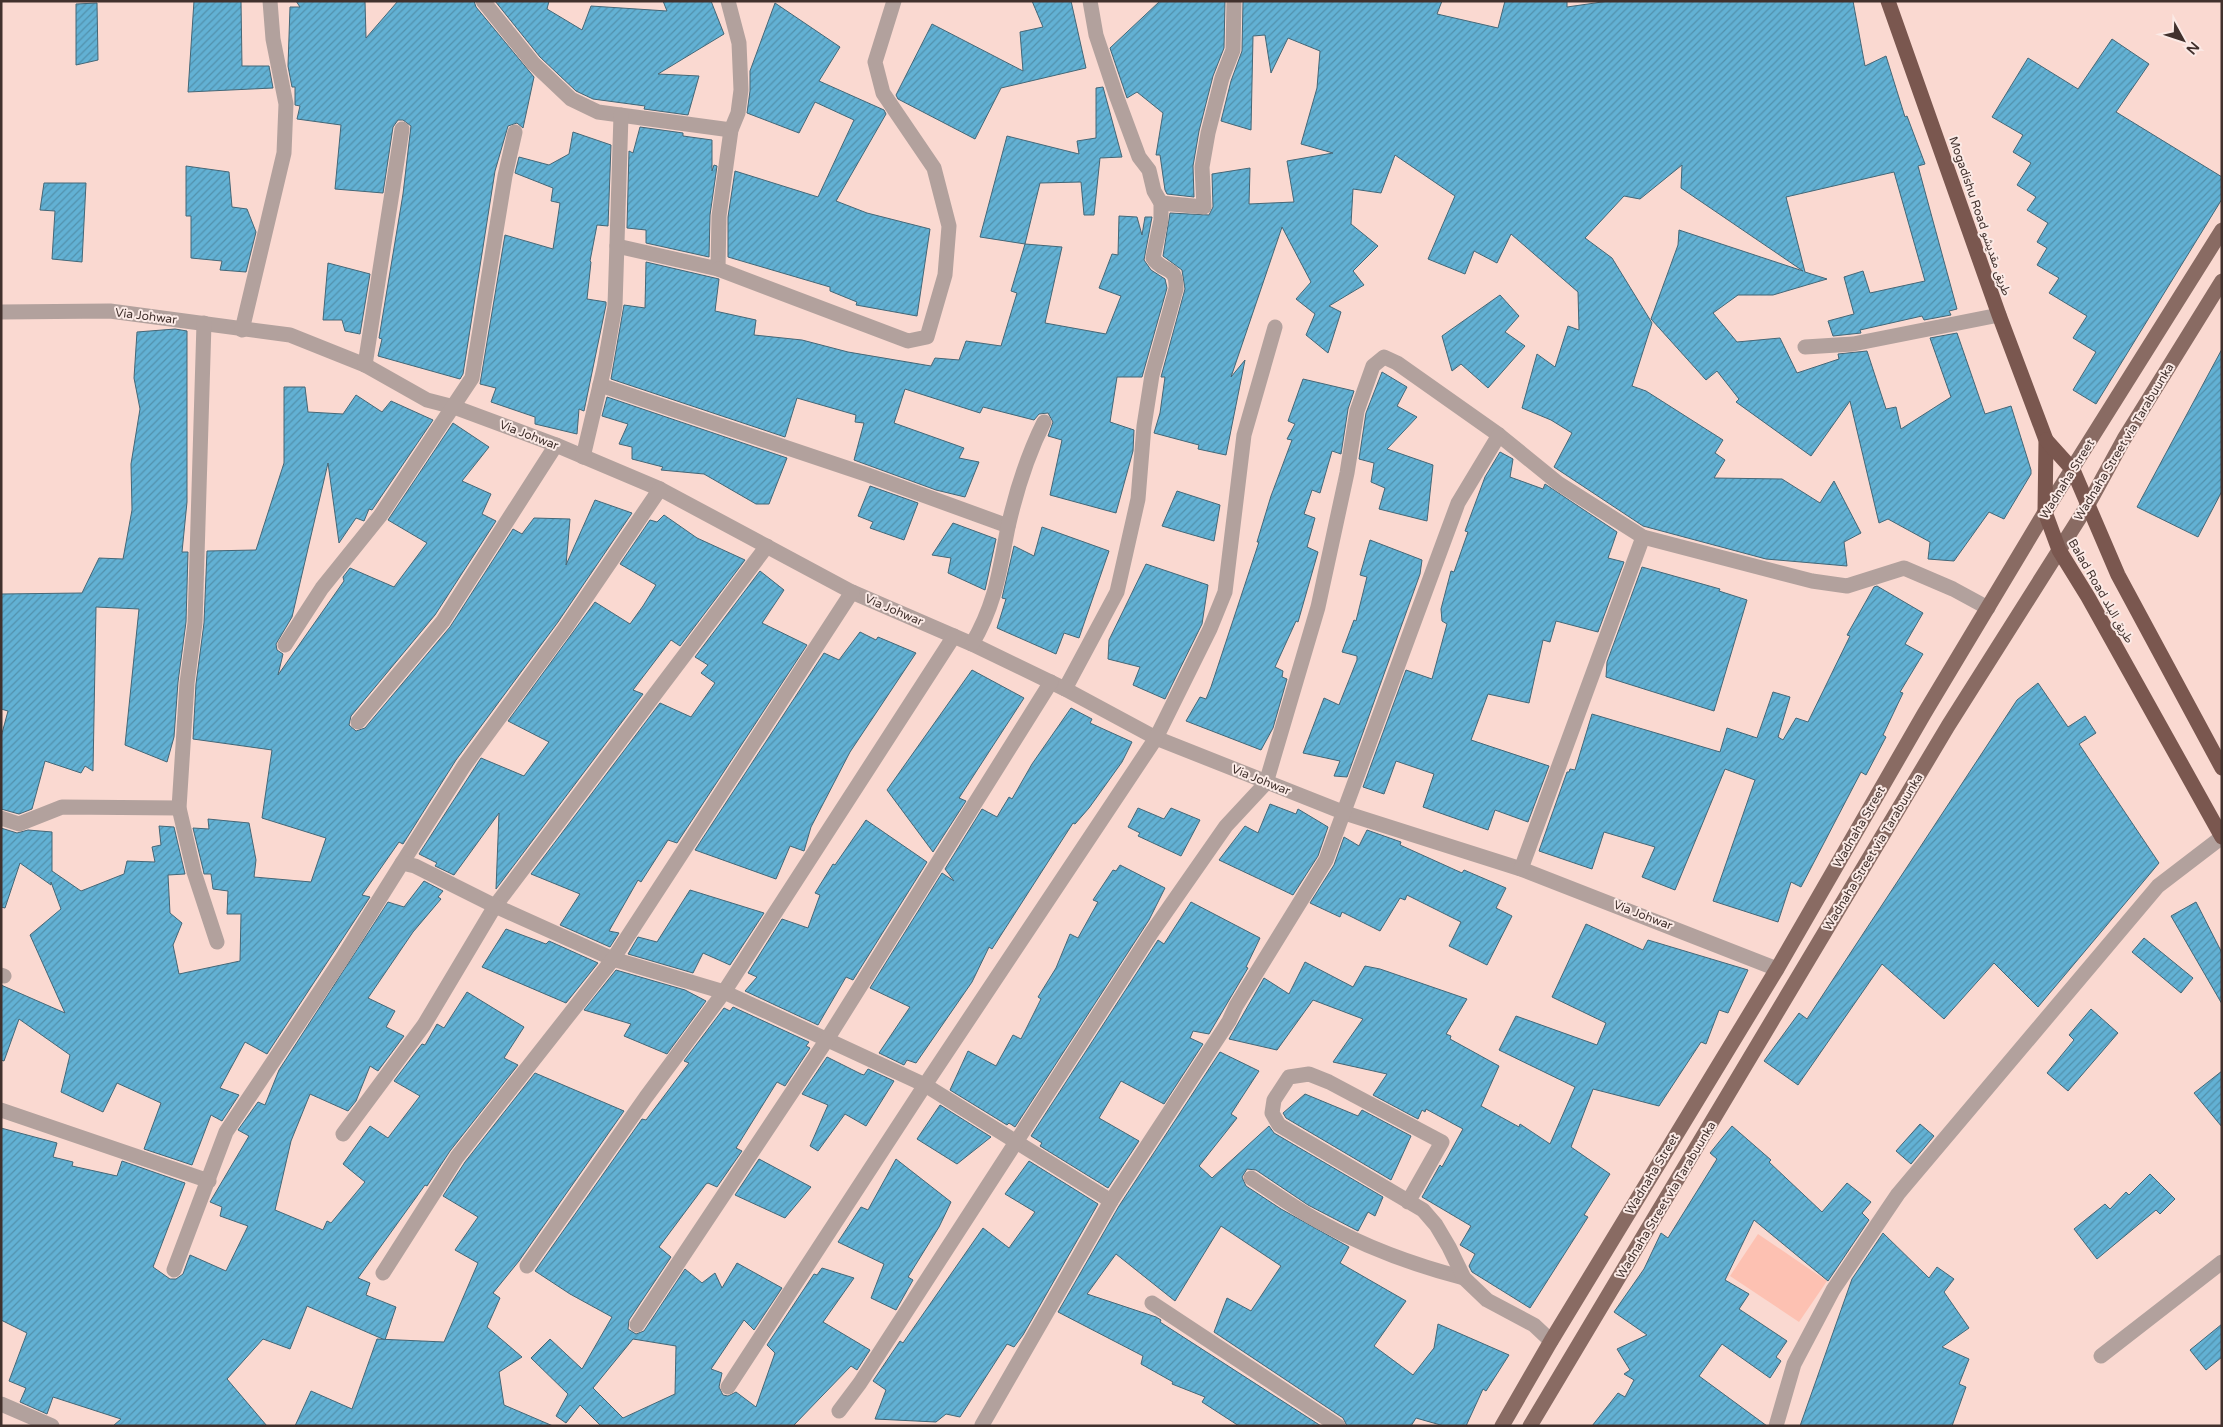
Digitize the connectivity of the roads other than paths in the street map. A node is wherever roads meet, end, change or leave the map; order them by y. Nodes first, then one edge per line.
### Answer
1 (270, 1) edge
2 (483, 1) edge
3 (728, 1) edge
4 (894, 1) edge
5 (1090, 1) edge
6 (1234, 1) edge
7 (1888, 1) edge
8 (621, 115) junction
9 (402, 128) dead end
10 (731, 130) junction
11 (515, 132) dead end
12 (1161, 203) junction
13 (2222, 230) edge
14 (617, 246) junction
15 (718, 269) junction
16 (2222, 281) edge
17 (1, 312) edge
18 (1999, 316) junction
19 (204, 323) junction
20 (1275, 327) dead end
21 (242, 330) junction
22 (1805, 347) dead end
23 (365, 365) junction
24 (600, 385) junction
25 (454, 407) junction
26 (1044, 422) dead end
27 (1499, 435) junction
28 (2046, 440) junction
29 (556, 445) junction
30 (583, 457) junction
31 (2073, 470) junction
32 (660, 489) junction
33 (2089, 503) junction
34 (2045, 512) junction
35 (1008, 526) junction
36 (1642, 537) junction
37 (767, 546) junction
38 (2059, 550) junction
39 (852, 592) junction
40 (1988, 608) junction
41 (954, 636) junction
42 (972, 644) junction
43 (285, 645) dead end
44 (1051, 682) junction
45 (1065, 689) junction
46 (1924, 714) junction
47 (358, 722) dead end
48 (1948, 726) junction
49 (1156, 738) junction
50 (2222, 768) edge
51 (1266, 783) junction
52 (179, 808) junction
53 (1345, 813) junction
54 (1, 818) edge
55 (2222, 837) edge
56 (402, 863) junction
57 (1521, 869) junction
58 (495, 906) junction
59 (217, 942) dead end
60 (613, 959) junction
61 (1778, 969) junction
62 (724, 992) junction
63 (826, 1041) junction
64 (925, 1085) junction
65 (1, 1110) edge
66 (343, 1134) dead end
67 (1015, 1142) junction
68 (1251, 1178) dead end
69 (209, 1181) junction
70 (1111, 1201) junction
71 (1408, 1202) junction
72 (2222, 1262) edge
73 (527, 1266) dead end
74 (174, 1270) dead end
75 (383, 1273) dead end
76 (1464, 1278) junction
77 (1152, 1303) dead end
78 (637, 1325) dead end
79 (1551, 1341) junction
80 (2101, 1356) dead end
81 (728, 1387) dead end
82 (1523, 1389) junction
83 (1543, 1402) junction
84 (1, 1404) edge
85 (839, 1411) dead end
86 (982, 1425) edge
87 (52, 1426) edge
88 (1338, 1426) edge
89 (1502, 1426) edge
90 (1530, 1426) edge
91 (1776, 1426) edge

1 - 21 street
2 - 8 street
3 - 10 street
4 - 15 street
5 - 12 street
6 - 12 street
7 - 18 highway, Mogadishu Road طريق مقديشو
8 - 10 street
8 - 14 street
9 - 23 street
10 - 15 street
11 - 25 street
12 - 45 street
13 - 31 main road, Wadnaha Street
14 - 15 street
14 - 24 street
16 - 33 main road, Wadnaha Street via Tarabuunka
17 - 19 street, Via Johwar
18 - 22 street
18 - 28 highway, Mogadishu Road طريق مقديشو
19 - 21 street, Via Johwar
19 - 52 street
20 - 49 street
21 - 23 street, Via Johwar
23 - 25 street, Via Johwar
24 - 30 street
24 - 35 street
25 - 29 street, Via Johwar
25 - 43 street
26 - 35 street
27 - 36 street
27 - 51 street
27 - 53 street
28 - 31 highway, Balad Road طريق البلد
28 - 34 highway, Balad Road طريق البلد
29 - 30 street, Via Johwar
29 - 47 street
30 - 32 street, Via Johwar
31 - 33 highway, Balad Road طريق البلد
31 - 34 main road, Wadnaha Street
32 - 37 street, Via Johwar
32 - 56 street
33 - 38 main road, Wadnaha Street via Tarabuunka
33 - 50 highway, Balad Road طريق البلد
34 - 38 highway, Balad Road طريق البلد
34 - 40 main road, Wadnaha Street
35 - 42 street
36 - 40 street
36 - 57 street
37 - 39 street, Via Johwar
37 - 58 street
38 - 48 main road, Wadnaha Street via Tarabuunka
38 - 55 highway, Balad Road طريق البلد
39 - 41 street, Via Johwar
39 - 60 street
40 - 46 main road, Wadnaha Street
41 - 42 street, Via Johwar
41 - 62 street
42 - 44 street, Via Johwar
44 - 45 street, Via Johwar
44 - 63 street
45 - 49 street, Via Johwar
46 - 48 main road
46 - 61 main road, Wadnaha Street
48 - 83 main road, Wadnaha Street via Tarabuunka
49 - 51 street, Via Johwar
49 - 64 street
51 - 53 street, Via Johwar
51 - 67 street
52 - 54 street
52 - 59 street
53 - 57 street, Via Johwar
53 - 70 street
55 - 91 street
56 - 58 street
56 - 69 street
57 - 61 street, Via Johwar
58 - 60 street
58 - 66 street
60 - 62 street
60 - 75 street
61 - 79 main road, Wadnaha Street
62 - 63 street
62 - 73 street
63 - 64 street
63 - 78 street
64 - 67 street
64 - 81 street
65 - 69 street
67 - 70 street
67 - 85 street
68 - 76 street
69 - 74 street
70 - 86 street
71 - 71 street
71 - 76 street
72 - 80 street
76 - 79 street
77 - 88 street
79 - 82 main road, Wadnaha Street
82 - 83 main road
82 - 89 main road, Wadnaha Street
83 - 90 main road, Wadnaha Street via Tarabuunka
84 - 87 street

